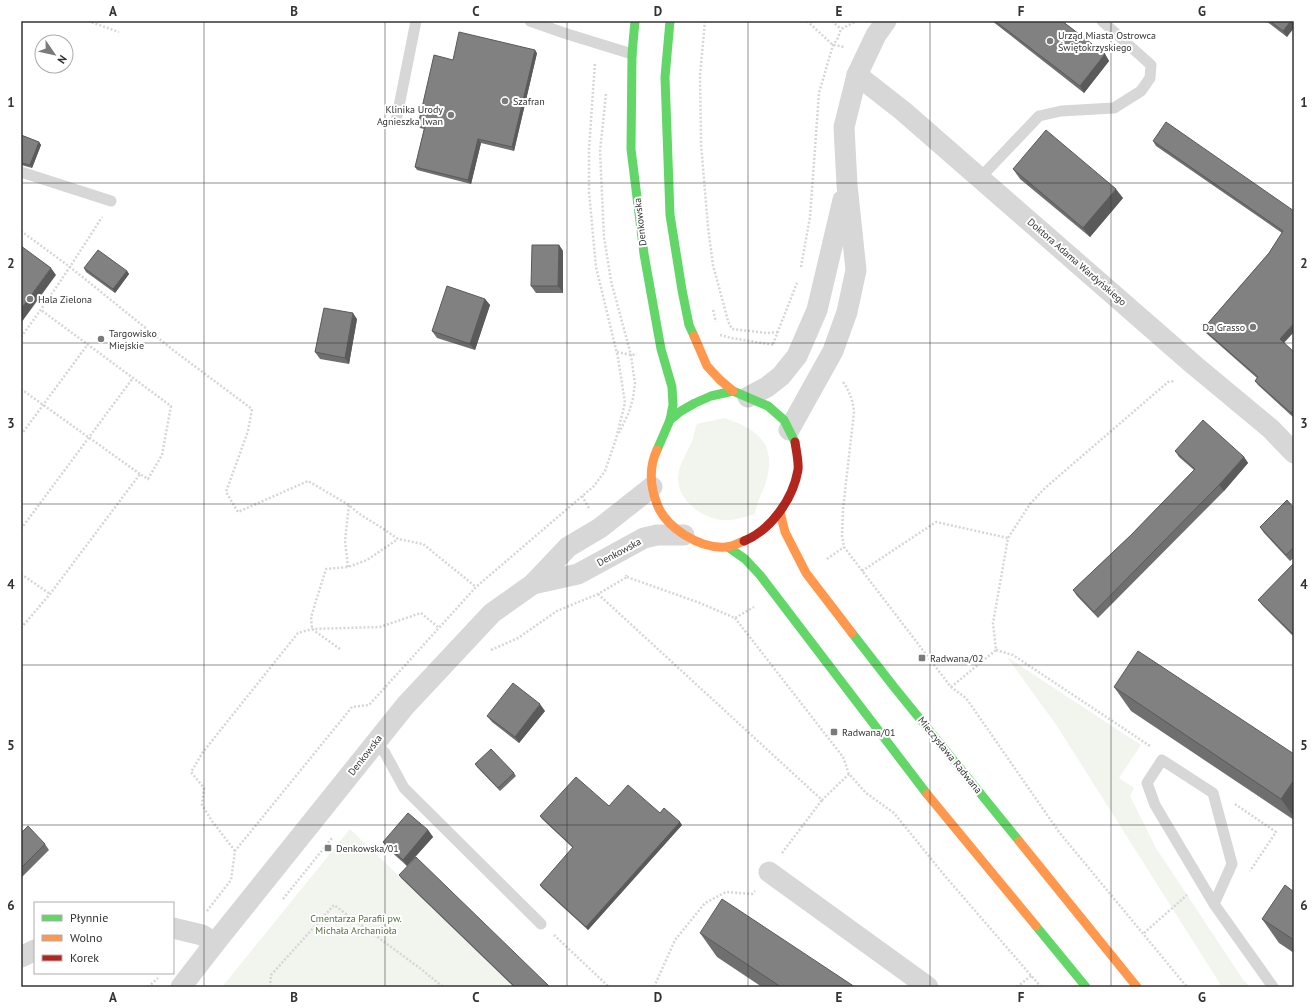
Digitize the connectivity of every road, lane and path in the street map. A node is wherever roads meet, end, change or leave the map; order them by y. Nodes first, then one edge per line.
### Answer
1 (88, 21) edge
2 (416, 21) edge
3 (530, 21) edge
4 (635, 21) edge
5 (670, 21) edge
6 (705, 21) edge
7 (807, 21) edge
8 (832, 21) edge
9 (856, 21) edge
10 (886, 21) edge
11 (1102, 21) edge
12 (841, 29) junction
13 (119, 32) dead end
14 (596, 43) junction
15 (833, 45) junction
16 (848, 48) dead end
17 (632, 54) junction
18 (857, 75) junction
19 (606, 92) dead end
20 (396, 121) dead end
21 (21, 172) edge
22 (980, 178) junction
23 (847, 186) junction
24 (111, 201) joint
25 (21, 231) edge
26 (70, 267) junction
27 (800, 271) dead end
28 (799, 279) dead end
29 (712, 309) dead end
30 (41, 310) junction
31 (779, 332) junction
32 (21, 337) edge
33 (88, 344) junction
34 (774, 344) junction
35 (616, 352) junction
36 (631, 355) junction
37 (797, 356) junction
38 (1194, 365) junction
39 (822, 371) junction
40 (1170, 376) dead end
41 (133, 378) junction
42 (1176, 381) junction
43 (21, 389) edge
44 (741, 394) junction
45 (44, 405) junction
46 (670, 420) junction
47 (789, 430) junction
48 (21, 435) edge
49 (89, 438) junction
50 (616, 438) junction
51 (1294, 453) edge
52 (140, 474) junction
53 (652, 487) junction
54 (349, 505) junction
55 (780, 512) junction
56 (21, 529) edge
57 (684, 535) junction
58 (1008, 538) junction
59 (398, 539) junction
60 (728, 547) junction
61 (348, 567) junction
62 (862, 571) junction
63 (21, 574) edge
64 (533, 584) junction
65 (476, 587) junction
66 (50, 594) junction
67 (598, 594) dead end
68 (734, 618) dead end
69 (21, 628) edge
70 (440, 628) junction
71 (312, 629) junction
72 (340, 649) dead end
73 (996, 650) junction
74 (951, 687) junction
75 (375, 742) junction
76 (1154, 748) edge
77 (849, 774) junction
78 (822, 800) junction
79 (1231, 801) edge
80 (797, 833) dead end
81 (235, 851) junction
82 (769, 872) joint
83 (1248, 874) dead end
84 (1201, 882) junction
85 (1214, 904) junction
86 (541, 924) joint
87 (181, 930) edge
88 (1144, 933) junction
89 (215, 942) junction
90 (34, 950) edge
91 (21, 956) edge
92 (1032, 975) junction
93 (159, 977) dead end
94 (148, 987) edge
95 (181, 987) edge
96 (270, 987) edge
97 (443, 987) edge
98 (609, 987) edge
99 (654, 987) edge
100 (928, 987) edge
101 (1017, 987) edge
102 (1041, 987) edge
103 (1086, 987) edge
104 (1137, 987) edge
105 (1188, 987) edge
106 (1273, 987) edge

1 - 13 path
2 - 20 lane
3 - 14 lane
4 - 17 main road, Denkowska
5 - 44 main road
6 - 31 path
7 - 15 path
8 - 12 path
9 - 12 path
10 - 18 street
11 - 22 lane
12 - 15 path
14 - 17 lane
14 - 35 path
15 - 16 path
15 - 27 path
17 - 46 main road, Denkowska
18 - 22 street, Doktora Adama Wardyńskiego
18 - 23 street
19 - 36 path
21 - 24 lane
22 - 38 street, Doktora Adama Wardyńskiego
23 - 37 street
23 - 39 street
24 - 26 path
25 - 26 path
26 - 30 path
26 - 54 path
28 - 31 path
29 - 34 path
30 - 32 path
30 - 33 path
31 - 34 path
33 - 41 path
33 - 45 path
34 - 37 path
35 - 36 path
35 - 50 path
36 - 50 path
37 - 44 street
38 - 42 path
38 - 51 street, Doktora Adama Wardyńskiego
39 - 47 street
39 - 62 path
40 - 42 path
41 - 49 path
41 - 52 path
42 - 58 path
43 - 45 path
44 - 46 main road
44 - 47 main road
45 - 48 path
45 - 49 path
46 - 53 main road
47 - 55 main road
49 - 52 path
49 - 56 path
50 - 65 path
52 - 66 path
53 - 57 main road
53 - 64 street, Denkowska
54 - 59 path
54 - 61 path
55 - 60 main road
55 - 104 main road, Mieczysława Radwana
57 - 60 main road
57 - 64 street, Denkowska
58 - 62 path
58 - 73 path
59 - 61 path
59 - 65 path
60 - 103 main road
61 - 71 path
62 - 74 path
63 - 66 path
64 - 75 street, Denkowska
65 - 70 path
66 - 69 path
67 - 78 path
68 - 77 path
70 - 71 path
70 - 81 path
71 - 72 path
71 - 81 path
73 - 74 path
73 - 76 path
74 - 88 path
75 - 86 lane
75 - 89 street, Denkowska
77 - 78 path
77 - 92 path
78 - 80 path
79 - 83 path
81 - 87 path
82 - 99 path
82 - 100 street
84 - 85 lane
84 - 85 lane
84 - 88 path
85 - 106 lane
86 - 98 path
87 - 89 street
88 - 105 path
89 - 95 street, Denkowska
90 - 91 street
92 - 101 path
92 - 102 path
93 - 94 path
96 - 97 path

